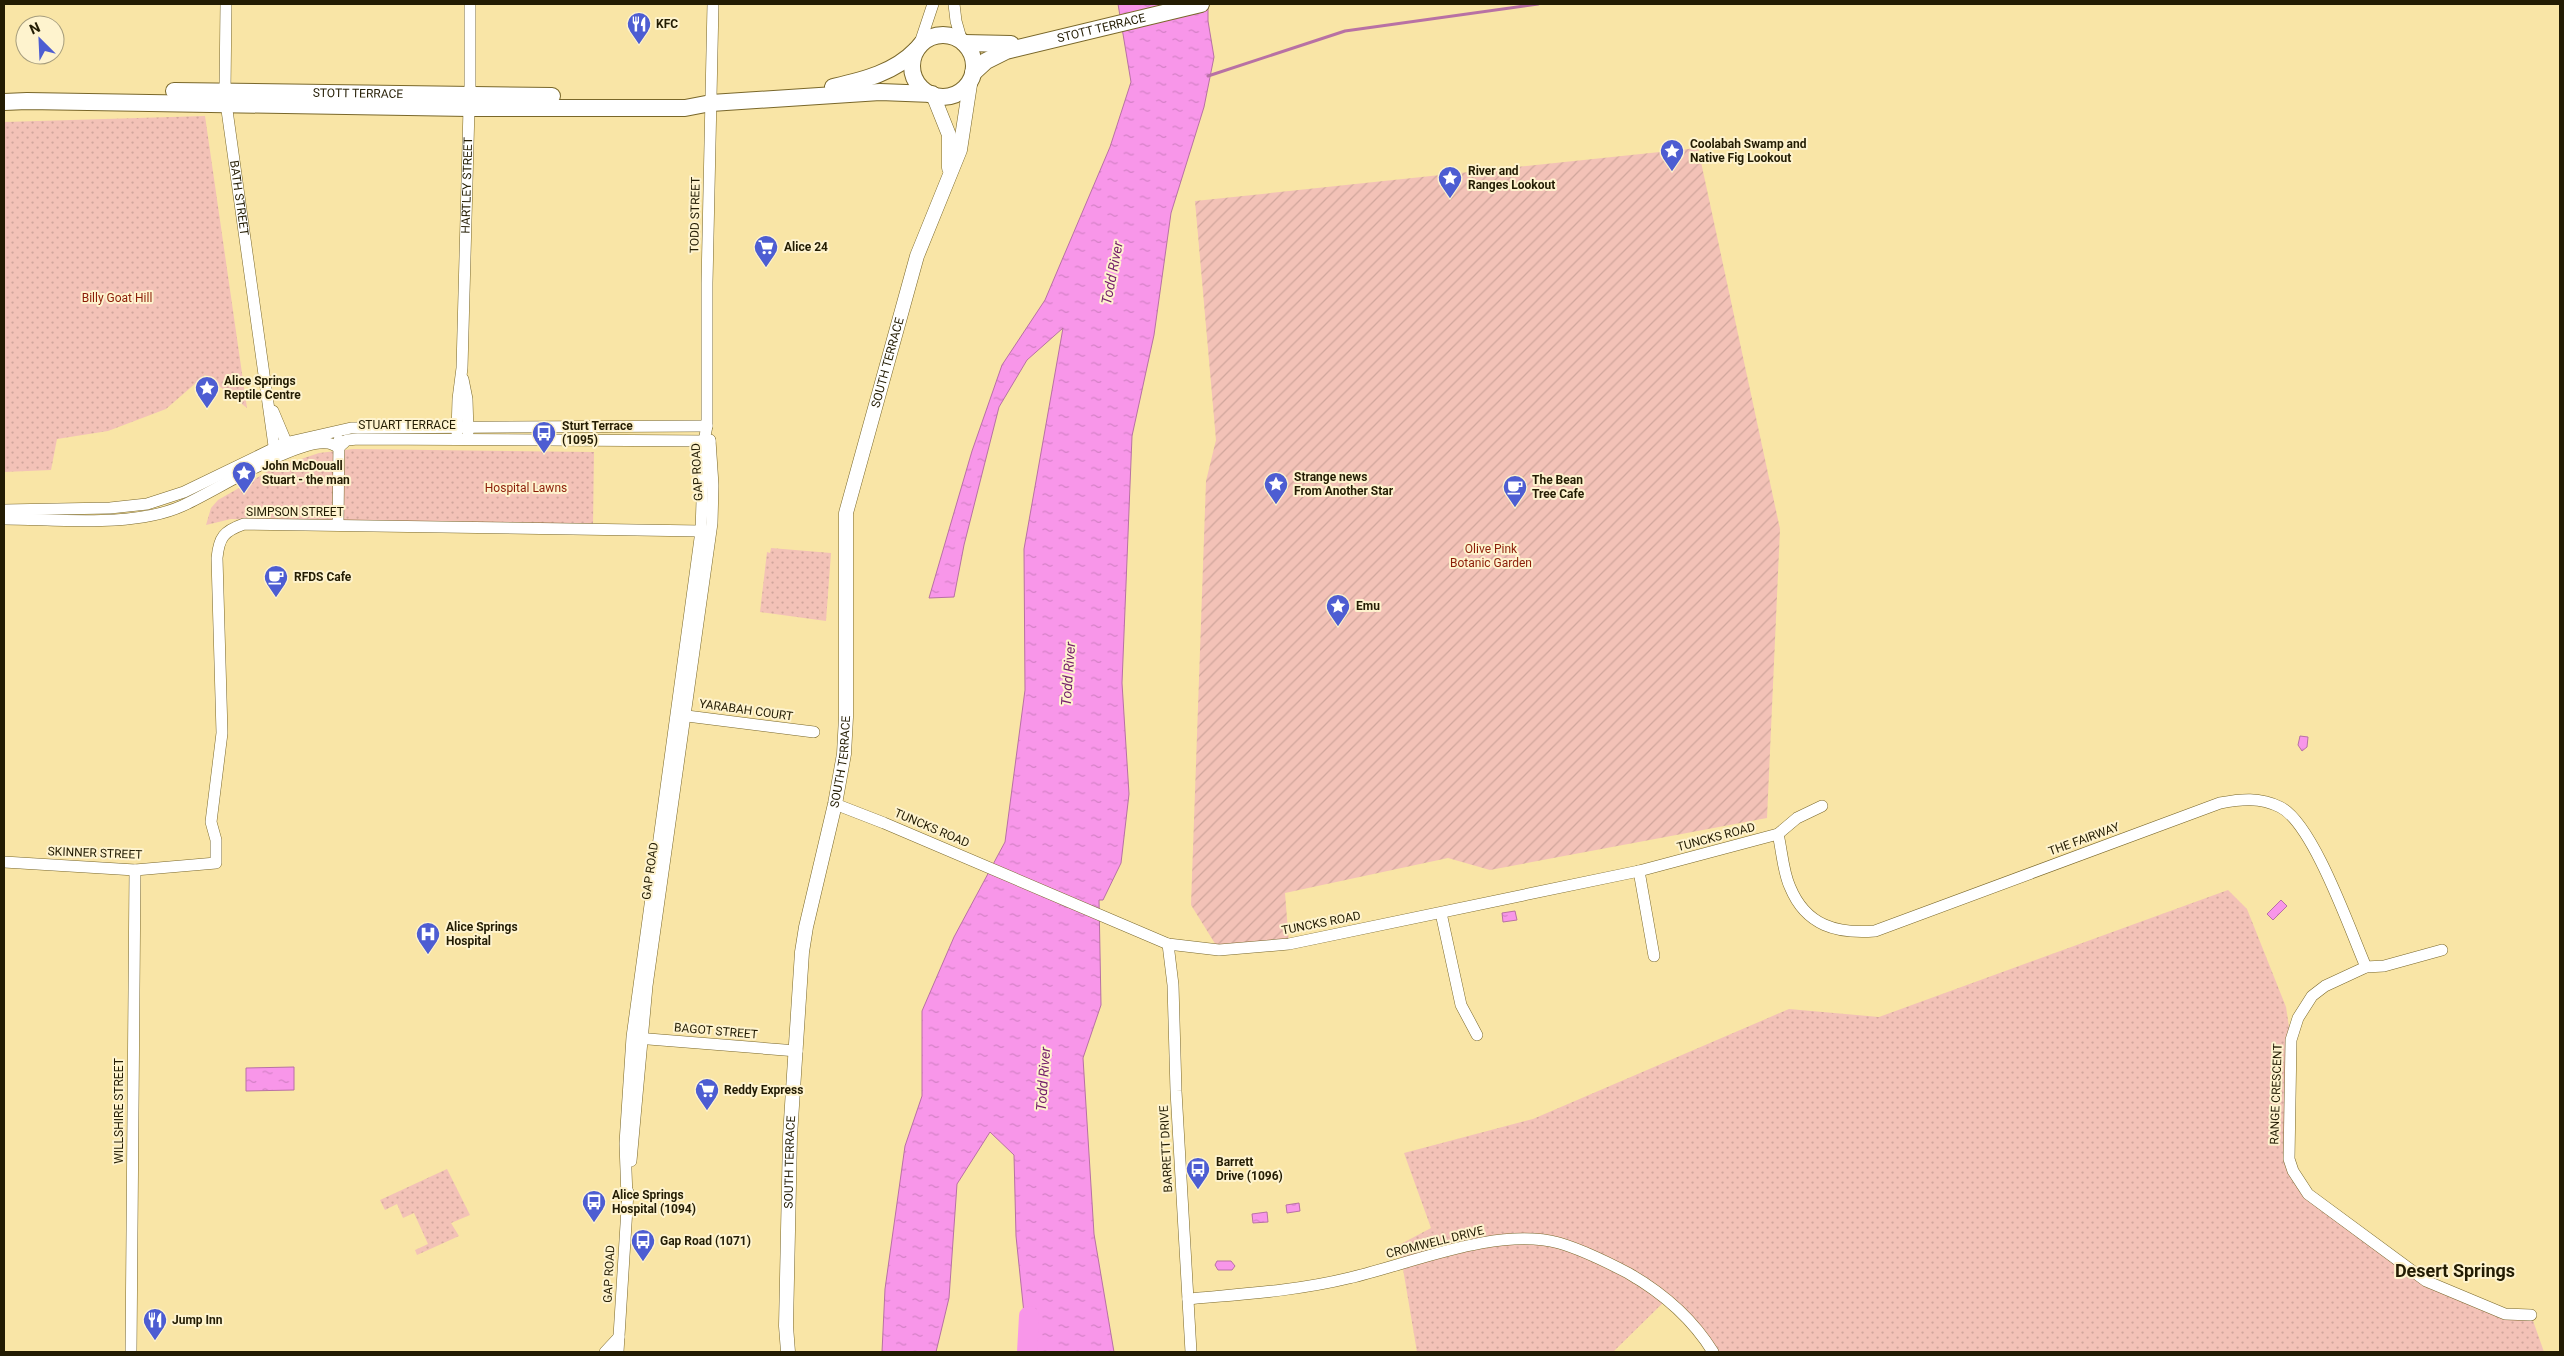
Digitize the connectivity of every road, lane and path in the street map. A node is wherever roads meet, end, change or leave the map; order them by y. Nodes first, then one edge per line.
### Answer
1 (226, 4) edge
2 (470, 4) edge
3 (713, 4) edge
4 (934, 4) edge
5 (954, 4) edge
6 (1200, 4) edge
7 (963, 42) junction
8 (1030, 44) junction
9 (918, 47) junction
10 (972, 76) junction
11 (4, 91) edge
12 (932, 95) junction
13 (226, 97) junction
14 (780, 100) junction
15 (4, 102) edge
16 (469, 102) junction
17 (711, 103) junction
18 (948, 182) junction
19 (462, 426) junction
20 (707, 426) junction
21 (339, 430) junction
22 (462, 439) junction
23 (707, 441) junction
24 (339, 447) junction
25 (281, 450) junction
26 (4, 510) edge
27 (4, 519) edge
28 (338, 526) junction
29 (701, 531) junction
30 (680, 715) junction
31 (814, 732) dead end
32 (835, 804) junction
33 (1822, 806) dead end
34 (1778, 834) junction
35 (4, 862) edge
36 (216, 863) joint
37 (135, 870) junction
38 (1639, 871) junction
39 (1441, 913) junction
40 (1168, 944) junction
41 (2442, 950) dead end
42 (1654, 956) dead end
43 (2366, 967) junction
44 (1477, 1035) dead end
45 (637, 1038) junction
46 (797, 1051) junction
47 (1188, 1299) junction
48 (2531, 1315) dead end
49 (620, 1337) junction
50 (131, 1352) edge
51 (605, 1352) edge
52 (618, 1352) edge
53 (788, 1352) edge
54 (1191, 1352) edge
55 (1713, 1352) edge

1 - 13 street, BATH STREET
2 - 16 street, HARTLEY STREET
3 - 17 street, TODD STREET
4 - 9 street
5 - 7 street
6 - 8 main road, STOTT TERRACE
7 - 8 main road, STOTT TERRACE
7 - 9 main road
7 - 10 main road
8 - 10 main road, STOTT TERRACE
9 - 12 main road
9 - 14 main road, STOTT TERRACE
10 - 12 main road
10 - 18 street, SOUTH TERRACE
11 - 13 main road, STOTT TERRACE
12 - 14 main road, STOTT TERRACE
12 - 18 street, SOUTH TERRACE
13 - 15 main road, STOTT TERRACE
13 - 16 main road, STOTT TERRACE
13 - 25 street, BATH STREET
14 - 17 main road, STOTT TERRACE
16 - 17 main road, STOTT TERRACE
16 - 19 street, HARTLEY STREET
17 - 20 street, TODD STREET
18 - 32 street, SOUTH TERRACE
19 - 20 street, STUART TERRACE
19 - 21 street, STUART TERRACE
19 - 22 street, HARTLEY STREET
20 - 23 street, GAP ROAD
21 - 24 street
21 - 25 street, STUART TERRACE
22 - 23 street, STUART TERRACE
22 - 24 street, STUART TERRACE
23 - 29 street, GAP ROAD
23 - 30 street, GAP ROAD
24 - 25 street, STUART TERRACE
24 - 28 street
25 - 26 street, STUART TERRACE
25 - 27 street, STUART TERRACE
28 - 29 street, SIMPSON STREET
28 - 36 street, SIMPSON STREET
29 - 30 street, GAP ROAD
30 - 31 street, YARABAH COURT
30 - 45 street, GAP ROAD
32 - 40 street, TUNCKS ROAD
32 - 46 street, SOUTH TERRACE
33 - 34 street, TUNCKS ROAD
34 - 38 street, TUNCKS ROAD
34 - 43 street, THE FAIRWAY
35 - 37 street, SKINNER STREET
36 - 37 street, SKINNER STREET
37 - 50 street, WILLSHIRE STREET
38 - 39 street, TUNCKS ROAD
38 - 42 street
39 - 40 street, TUNCKS ROAD
39 - 44 street
40 - 47 street, BARRETT DRIVE
41 - 43 street, RANGE CRESCENT
43 - 48 street, RANGE CRESCENT
45 - 46 street, BAGOT STREET
45 - 49 street, GAP ROAD
46 - 53 street, SOUTH TERRACE
47 - 54 street, BARRETT DRIVE
47 - 55 street, CROMWELL DRIVE
49 - 51 street
49 - 52 street, GAP ROAD

